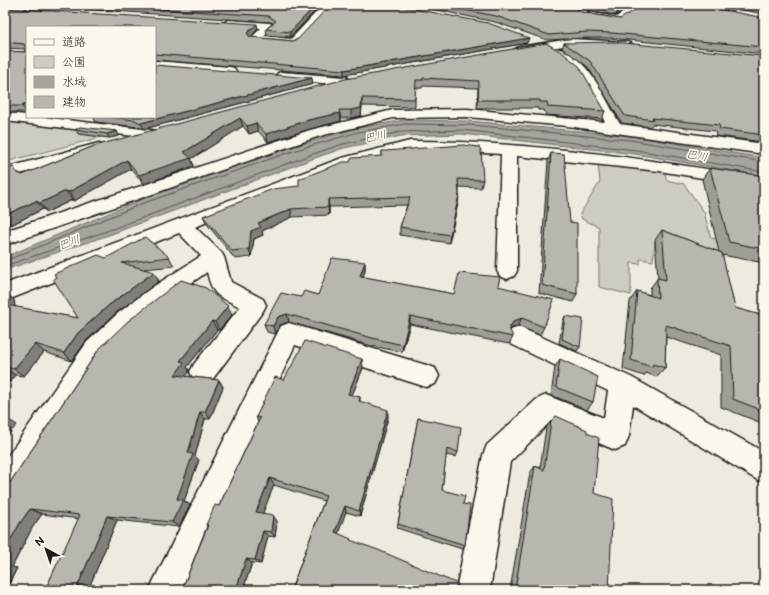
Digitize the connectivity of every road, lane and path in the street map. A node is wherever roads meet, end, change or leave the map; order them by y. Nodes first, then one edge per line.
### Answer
1 (328, 5) edge
2 (641, 5) edge
3 (5, 8) edge
4 (26, 8) edge
5 (581, 11) edge
6 (5, 15) edge
7 (215, 22) edge
8 (525, 38) edge
9 (546, 45) junction
10 (641, 46) edge
11 (508, 52) edge
12 (156, 65) edge
13 (242, 72) edge
14 (273, 75) edge
15 (359, 78) edge
16 (344, 81) junction
17 (308, 91) edge
18 (5, 117) edge
19 (615, 128) junction
20 (166, 129) edge
21 (151, 134) junction
22 (764, 149) edge
23 (509, 150) junction
24 (5, 173) edge
25 (764, 183) edge
26 (182, 225) junction
27 (5, 238) edge
28 (214, 257) junction
29 (507, 271) dead end
30 (5, 293) edge
31 (519, 337) dead end
32 (203, 372) dead end
33 (426, 376) dead end
34 (622, 385) junction
35 (764, 468) edge
36 (5, 486) edge
37 (166, 590) edge
38 (473, 590) edge

1 - 7 street
2 - 5 street
3 - 4 street
4 - 6 street
8 - 9 street
9 - 10 street
9 - 11 street
9 - 19 street
12 - 13 street
14 - 16 street
15 - 16 street
16 - 17 street
18 - 21 street
19 - 22 street
19 - 27 street
20 - 21 street
21 - 24 street
23 - 25 street
23 - 26 street
23 - 29 street
26 - 28 street
26 - 30 street
28 - 32 street
28 - 36 street
31 - 34 street
33 - 37 street
34 - 35 street
34 - 38 street

